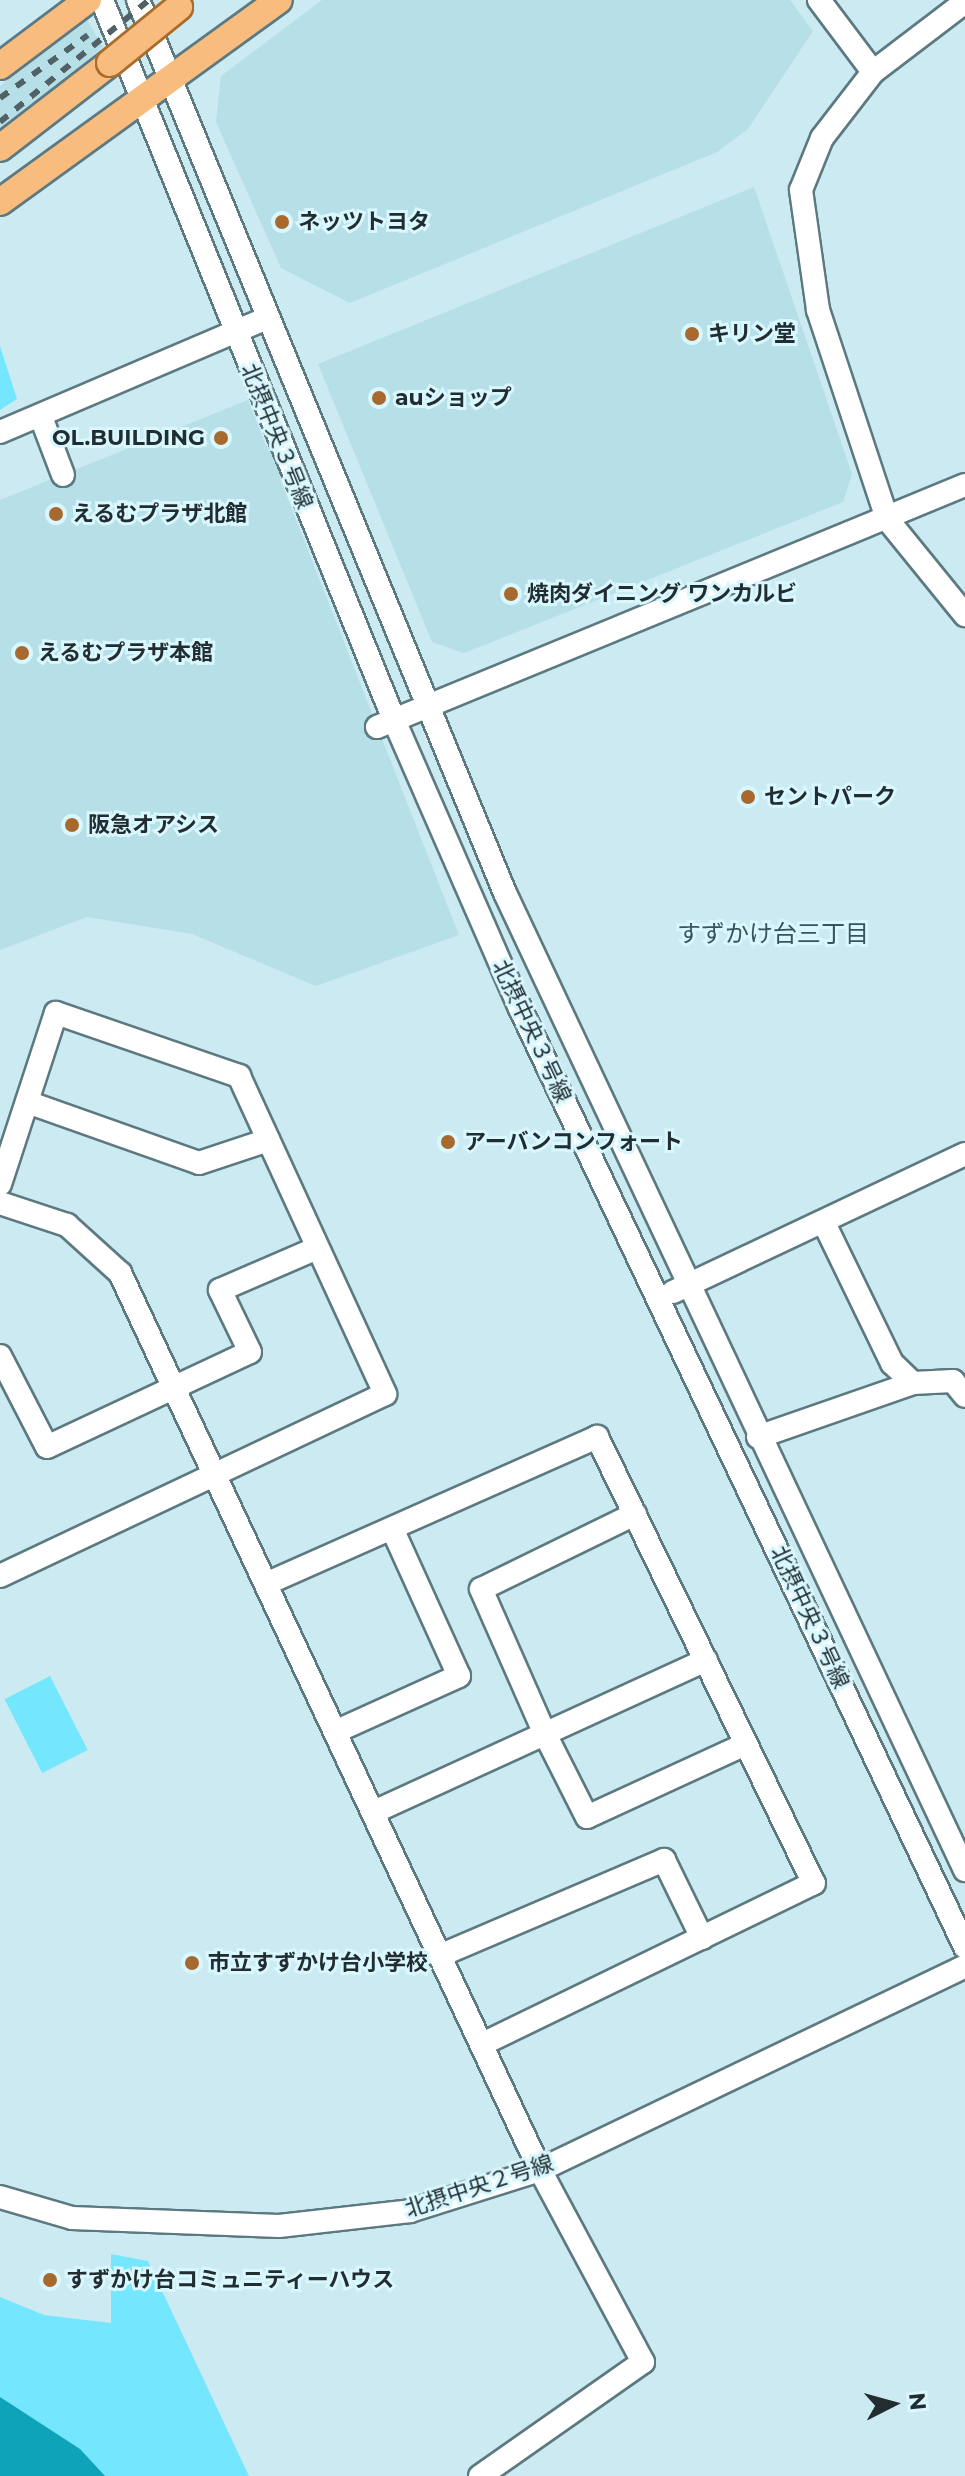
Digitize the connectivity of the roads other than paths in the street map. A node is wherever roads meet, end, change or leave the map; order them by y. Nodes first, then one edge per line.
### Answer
1 (138, 0) edge
2 (279, 0) edge
3 (819, 0) edge
4 (90, 2) edge
5 (965, 2) edge
6 (184, 4) edge
7 (0, 66) edge
8 (873, 72) junction
9 (168, 77) junction
10 (143, 96) junction
11 (0, 148) edge
12 (0, 202) edge
13 (265, 319) junction
14 (235, 332) junction
15 (41, 417) junction
16 (0, 432) edge
17 (63, 475) dead end
18 (965, 485) edge
19 (887, 519) junction
20 (965, 615) edge
21 (427, 707) junction
22 (386, 724) junction
23 (27, 1102) junction
24 (268, 1140) junction
25 (965, 1154) edge
26 (0, 1184) edge
27 (0, 1203) edge
28 (824, 1223) junction
29 (317, 1248) junction
30 (686, 1286) junction
31 (659, 1298) junction
32 (0, 1356) edge
33 (913, 1383) junction
34 (177, 1388) junction
35 (964, 1399) edge
36 (758, 1437) junction
37 (221, 1477) junction
38 (635, 1514) junction
39 (392, 1528) junction
40 (0, 1576) edge
41 (270, 1582) junction
42 (706, 1660) junction
43 (337, 1731) junction
44 (545, 1734) junction
45 (746, 1744) junction
46 (374, 1812) junction
47 (965, 1870) edge
48 (702, 1938) junction
49 (965, 1947) edge
50 (439, 1956) junction
51 (965, 1966) edge
52 (481, 2045) junction
53 (540, 2170) junction
54 (0, 2197) edge
55 (480, 2476) edge

1 - 9 street, 北摂中央３号線
2 - 9 main road
3 - 8 street
4 - 7 main road
4 - 10 street, 北摂中央３号線
5 - 8 street
6 - 11 main road, bridge
8 - 19 street
9 - 10 main road
9 - 13 street, 北摂中央３号線
10 - 12 main road
10 - 14 street, 北摂中央３号線
13 - 14 street
13 - 21 street, 北摂中央３号線
14 - 15 street
14 - 22 street, 北摂中央３号線
15 - 16 street
15 - 17 street
18 - 19 street
19 - 20 street
19 - 21 street
21 - 22 street
21 - 30 street, 北摂中央３号線
22 - 31 street, 北摂中央３号線
23 - 24 street
23 - 24 street
23 - 26 street
24 - 29 street
25 - 28 street
27 - 34 street
28 - 30 street
28 - 33 street
29 - 34 street
29 - 37 street
30 - 31 street
30 - 36 street, 北摂中央３号線
31 - 49 street, 北摂中央３号線
32 - 34 street
33 - 35 street
33 - 36 street
34 - 37 street
36 - 47 street, 北摂中央３号線
37 - 40 street
37 - 41 street
38 - 39 street
38 - 42 street
38 - 44 street
39 - 41 street
39 - 43 street
41 - 43 street
42 - 44 street
42 - 45 street
43 - 46 street
44 - 45 street
44 - 46 street
45 - 48 street
46 - 50 street
48 - 50 street
48 - 52 street
50 - 52 street
51 - 53 street, 北摂中央２号線
52 - 53 street
53 - 54 street, 北摂中央２号線
53 - 55 street

